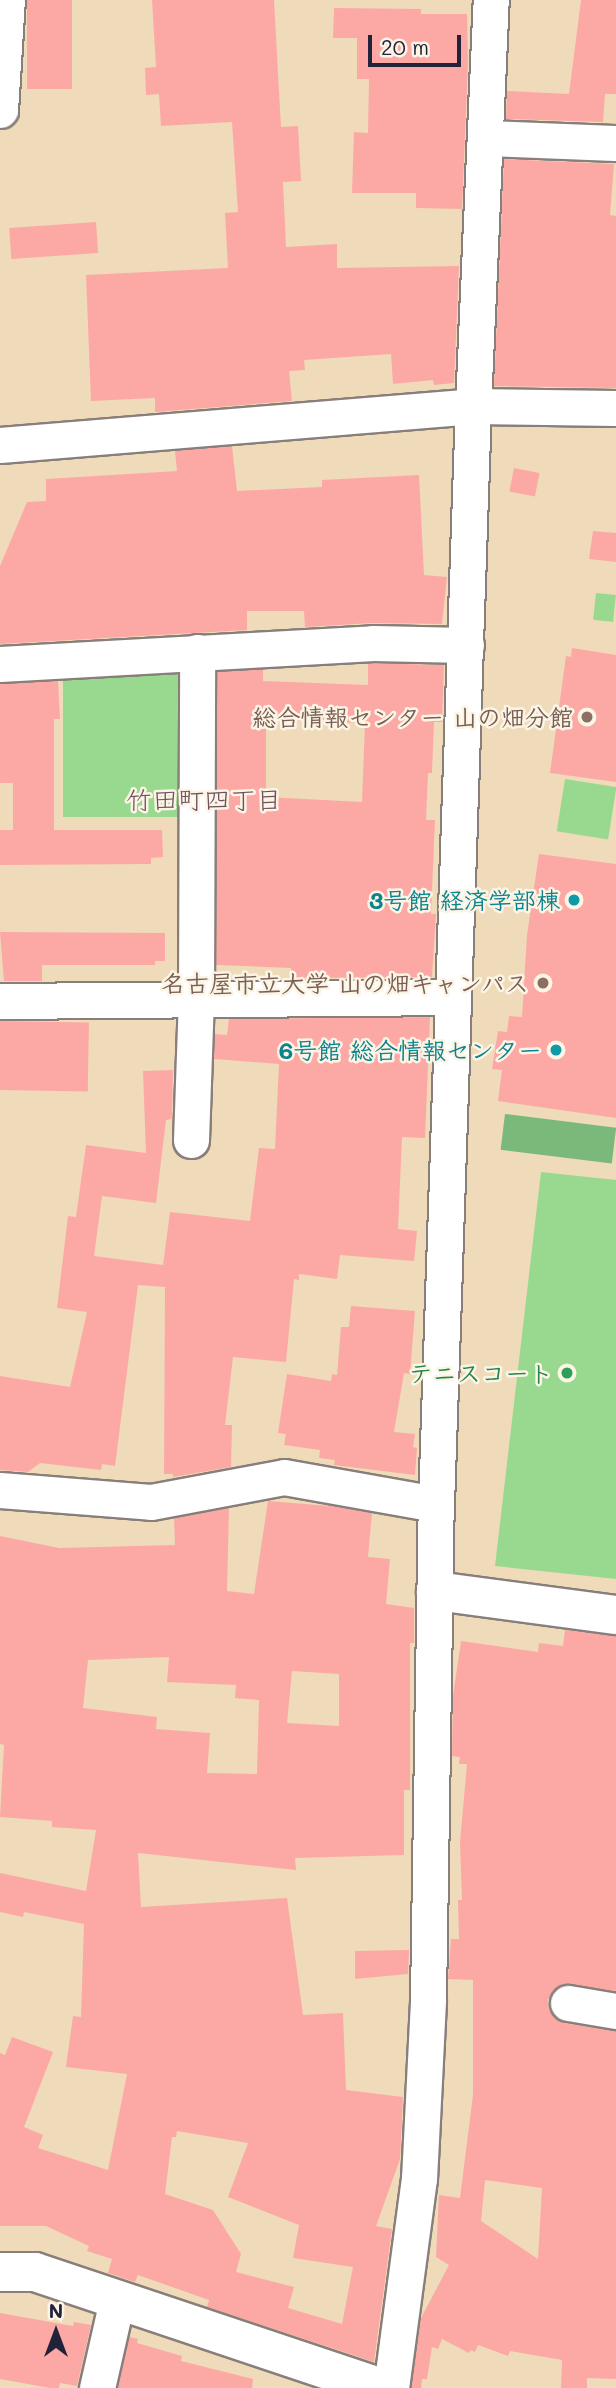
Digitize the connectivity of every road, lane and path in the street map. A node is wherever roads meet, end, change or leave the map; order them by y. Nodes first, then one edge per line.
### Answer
1 (7, 0) edge
2 (491, 0) edge
3 (0, 110) edge
4 (486, 138) junction
5 (616, 143) edge
6 (473, 406) junction
7 (616, 408) edge
8 (0, 445) edge
9 (466, 645) junction
10 (197, 652) junction
11 (0, 664) edge
12 (196, 997) junction
13 (453, 997) junction
14 (0, 1001) edge
15 (191, 1140) dead end
16 (0, 1490) edge
17 (436, 1504) junction
18 (436, 1591) junction
19 (616, 1615) edge
20 (568, 2003) dead end
21 (616, 2011) edge
22 (0, 2272) edge
23 (117, 2300) junction
24 (97, 2388) edge
25 (382, 2388) edge
26 (391, 2388) edge

1 - 3 street
2 - 4 street
4 - 5 street
4 - 6 street
6 - 7 street
6 - 8 street
6 - 9 street
9 - 10 street
9 - 13 street
10 - 11 street
10 - 12 street
12 - 13 street
12 - 14 street
12 - 15 street
13 - 17 street
16 - 17 street
17 - 18 street
18 - 19 street
18 - 26 street
20 - 21 street
22 - 23 street
23 - 24 street
23 - 25 street

